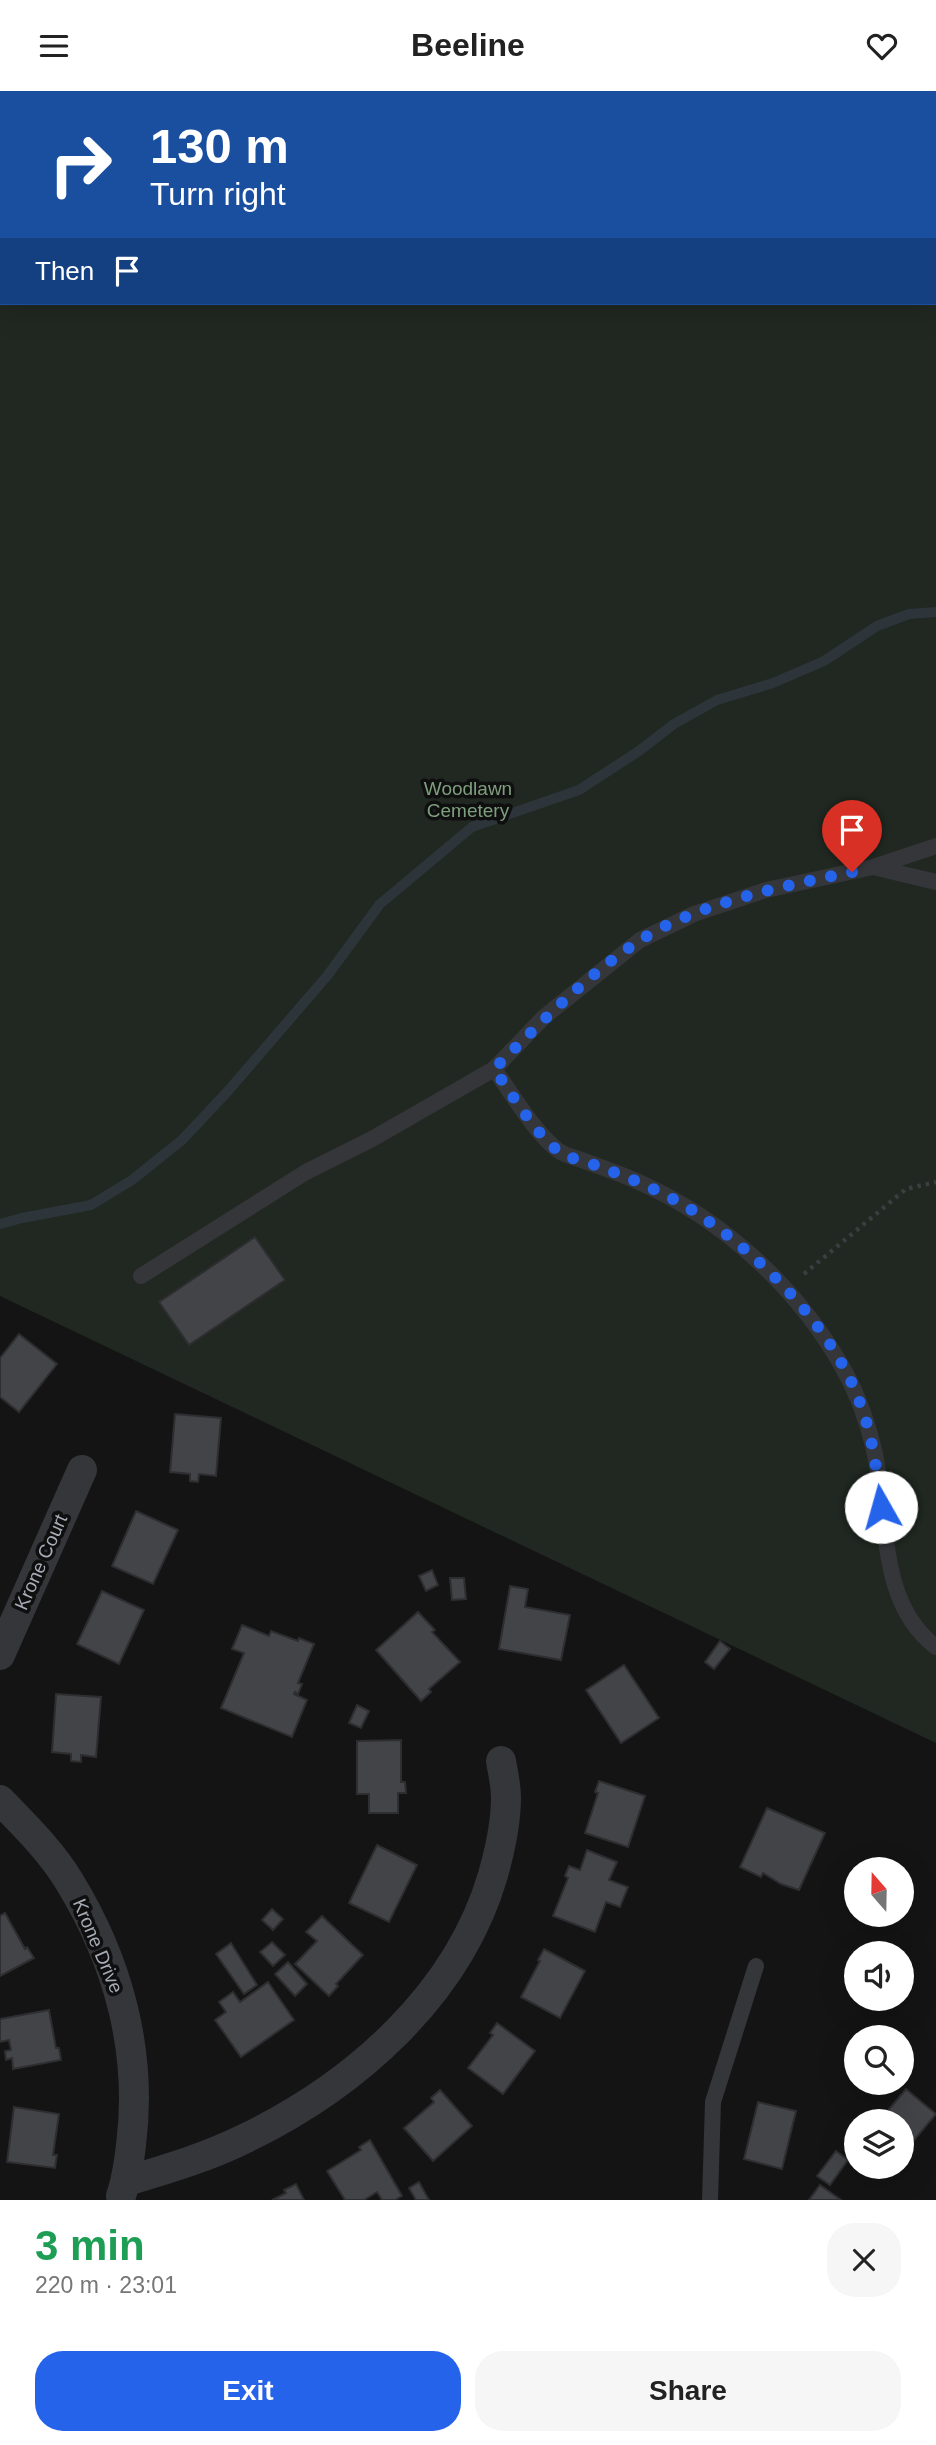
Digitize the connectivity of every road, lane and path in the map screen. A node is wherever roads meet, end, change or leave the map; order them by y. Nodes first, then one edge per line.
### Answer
1 (936, 846) edge
2 (873, 867) junction
3 (936, 883) edge
4 (494, 1069) junction
5 (936, 1182) edge
6 (141, 1276) dead end
7 (785, 1289) junction
8 (82, 1470) dead end
9 (936, 1647) edge
10 (0, 1655) edge
11 (501, 1761) dead end
12 (0, 1800) edge
13 (756, 1966) dead end
14 (123, 2191) edge
15 (710, 2200) edge

1 - 2 lane
2 - 3 lane
2 - 4 lane
4 - 6 lane
4 - 7 lane
5 - 7 path
7 - 9 lane
8 - 10 street, Krone Court
11 - 14 street
12 - 14 street, Krone Drive
13 - 15 lane

